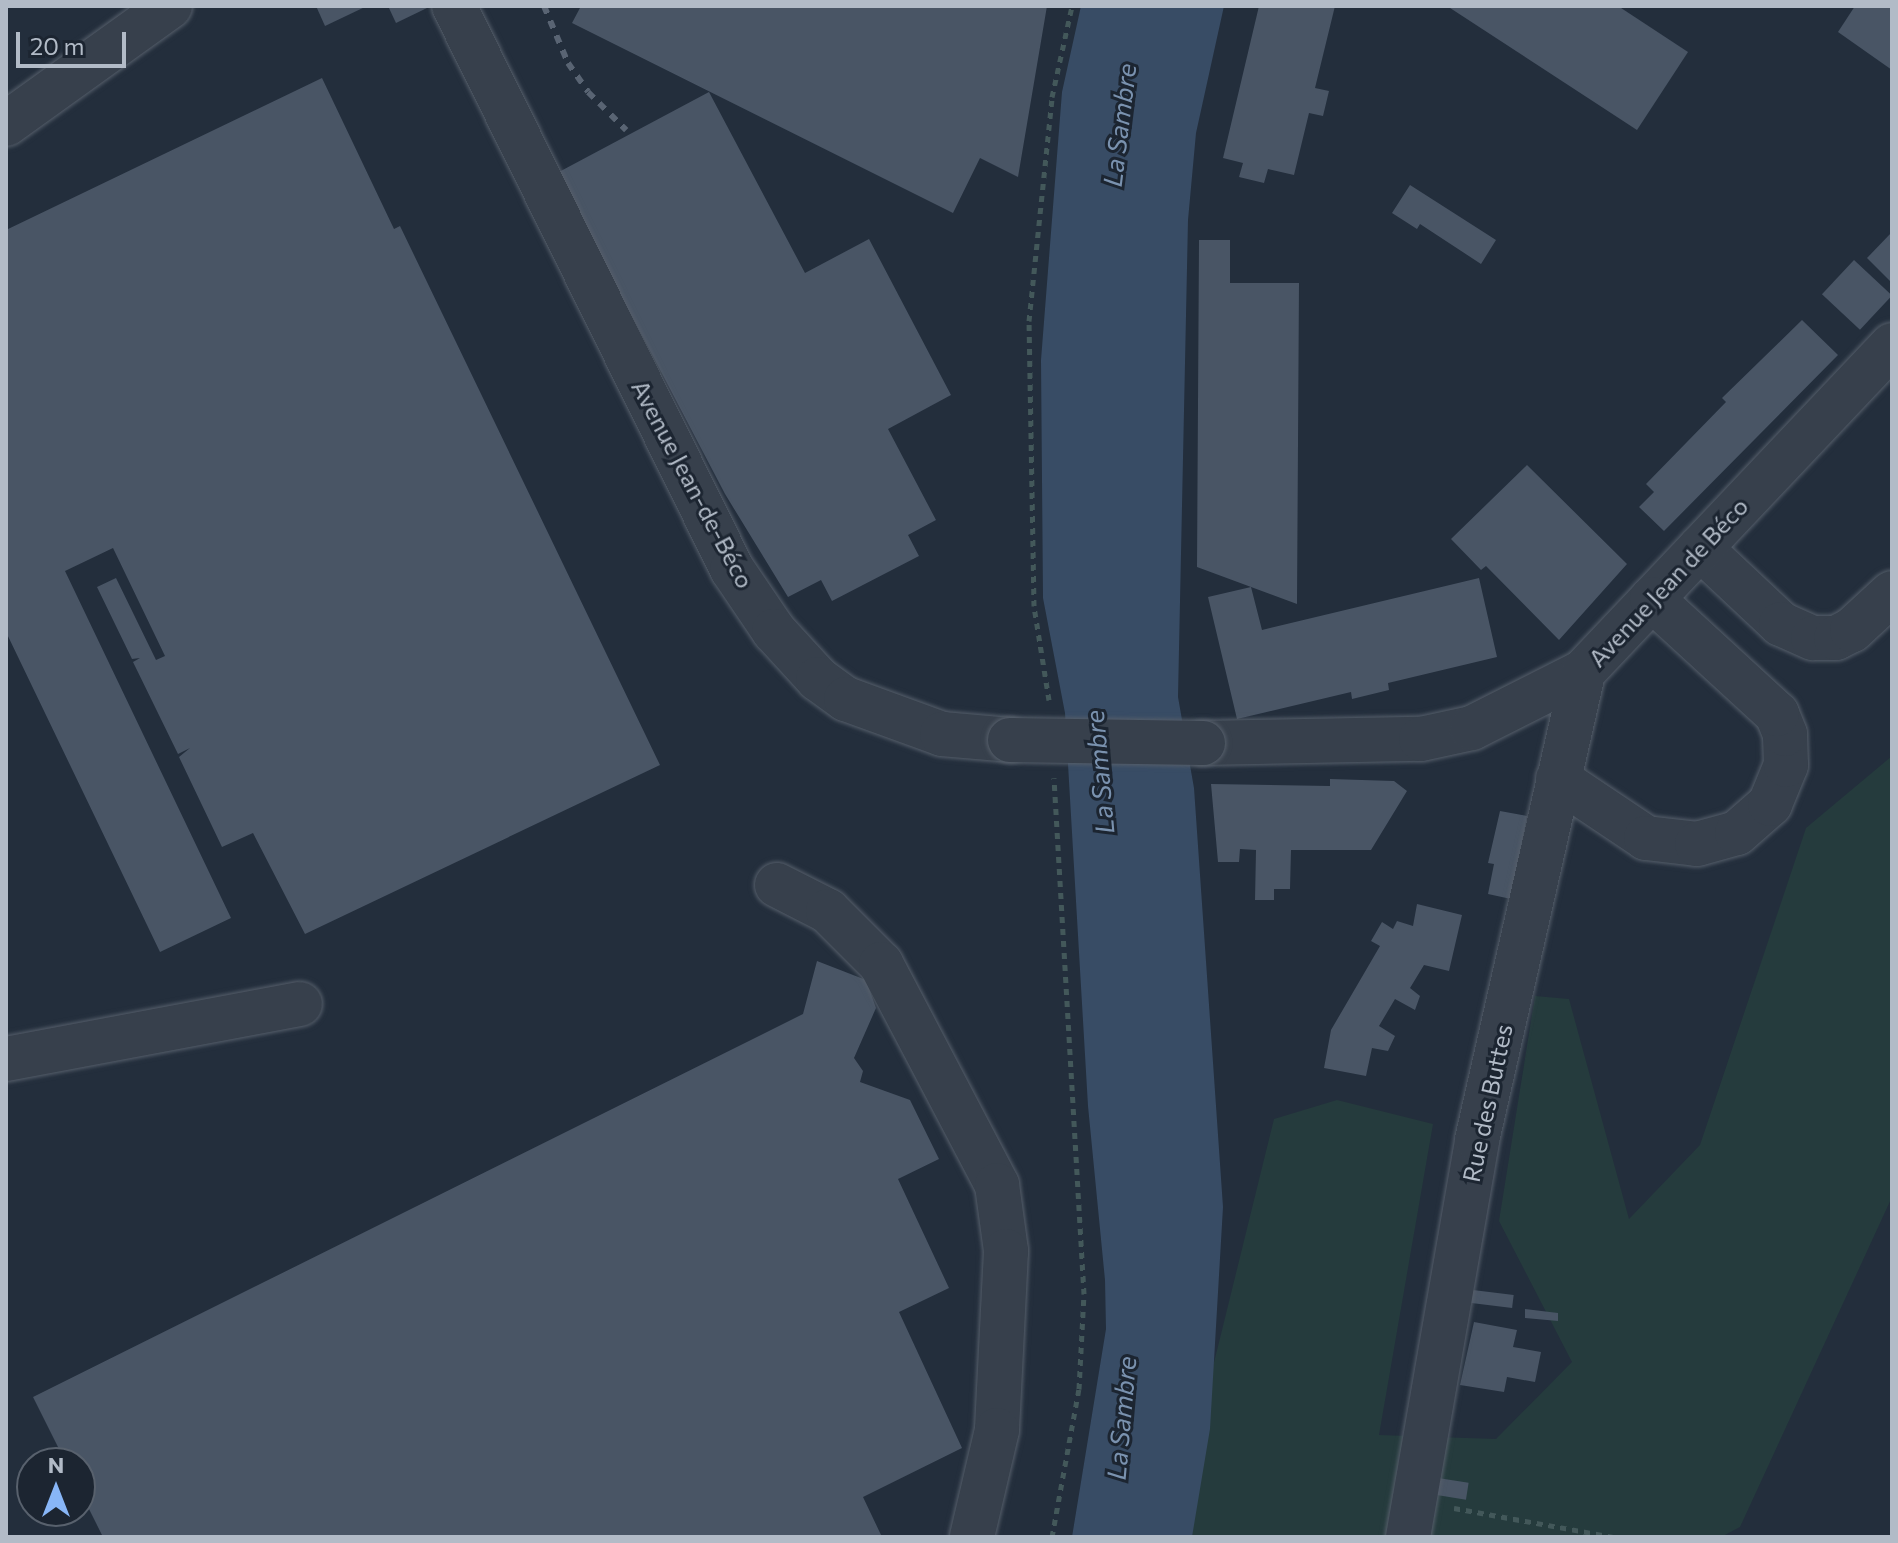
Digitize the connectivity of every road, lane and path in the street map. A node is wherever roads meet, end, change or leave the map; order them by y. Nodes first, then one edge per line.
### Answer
1 (170, 6) edge
2 (454, 6) edge
3 (6, 124) edge
4 (1892, 345) edge
5 (1700, 548) junction
6 (1892, 593) edge
7 (1652, 599) junction
8 (1583, 672) junction
9 (1203, 743) joint
10 (1558, 779) junction
11 (777, 885) dead end
12 (300, 1004) dead end
13 (6, 1059) edge
14 (1412, 1519) edge
15 (972, 1537) edge
16 (1614, 1537) edge

1 - 3 street
2 - 9 street, Avenue Jean-de-Béco, bridge
4 - 5 street, Avenue Jean de Béco
5 - 6 street
5 - 7 street, Avenue Jean de Béco
7 - 8 street, Avenue Jean de Béco
7 - 10 street
8 - 9 street, Avenue Jean de Béco
8 - 10 street, Rue des Buttes
10 - 14 street, Rue des Buttes
11 - 15 street
12 - 13 street
14 - 16 path

